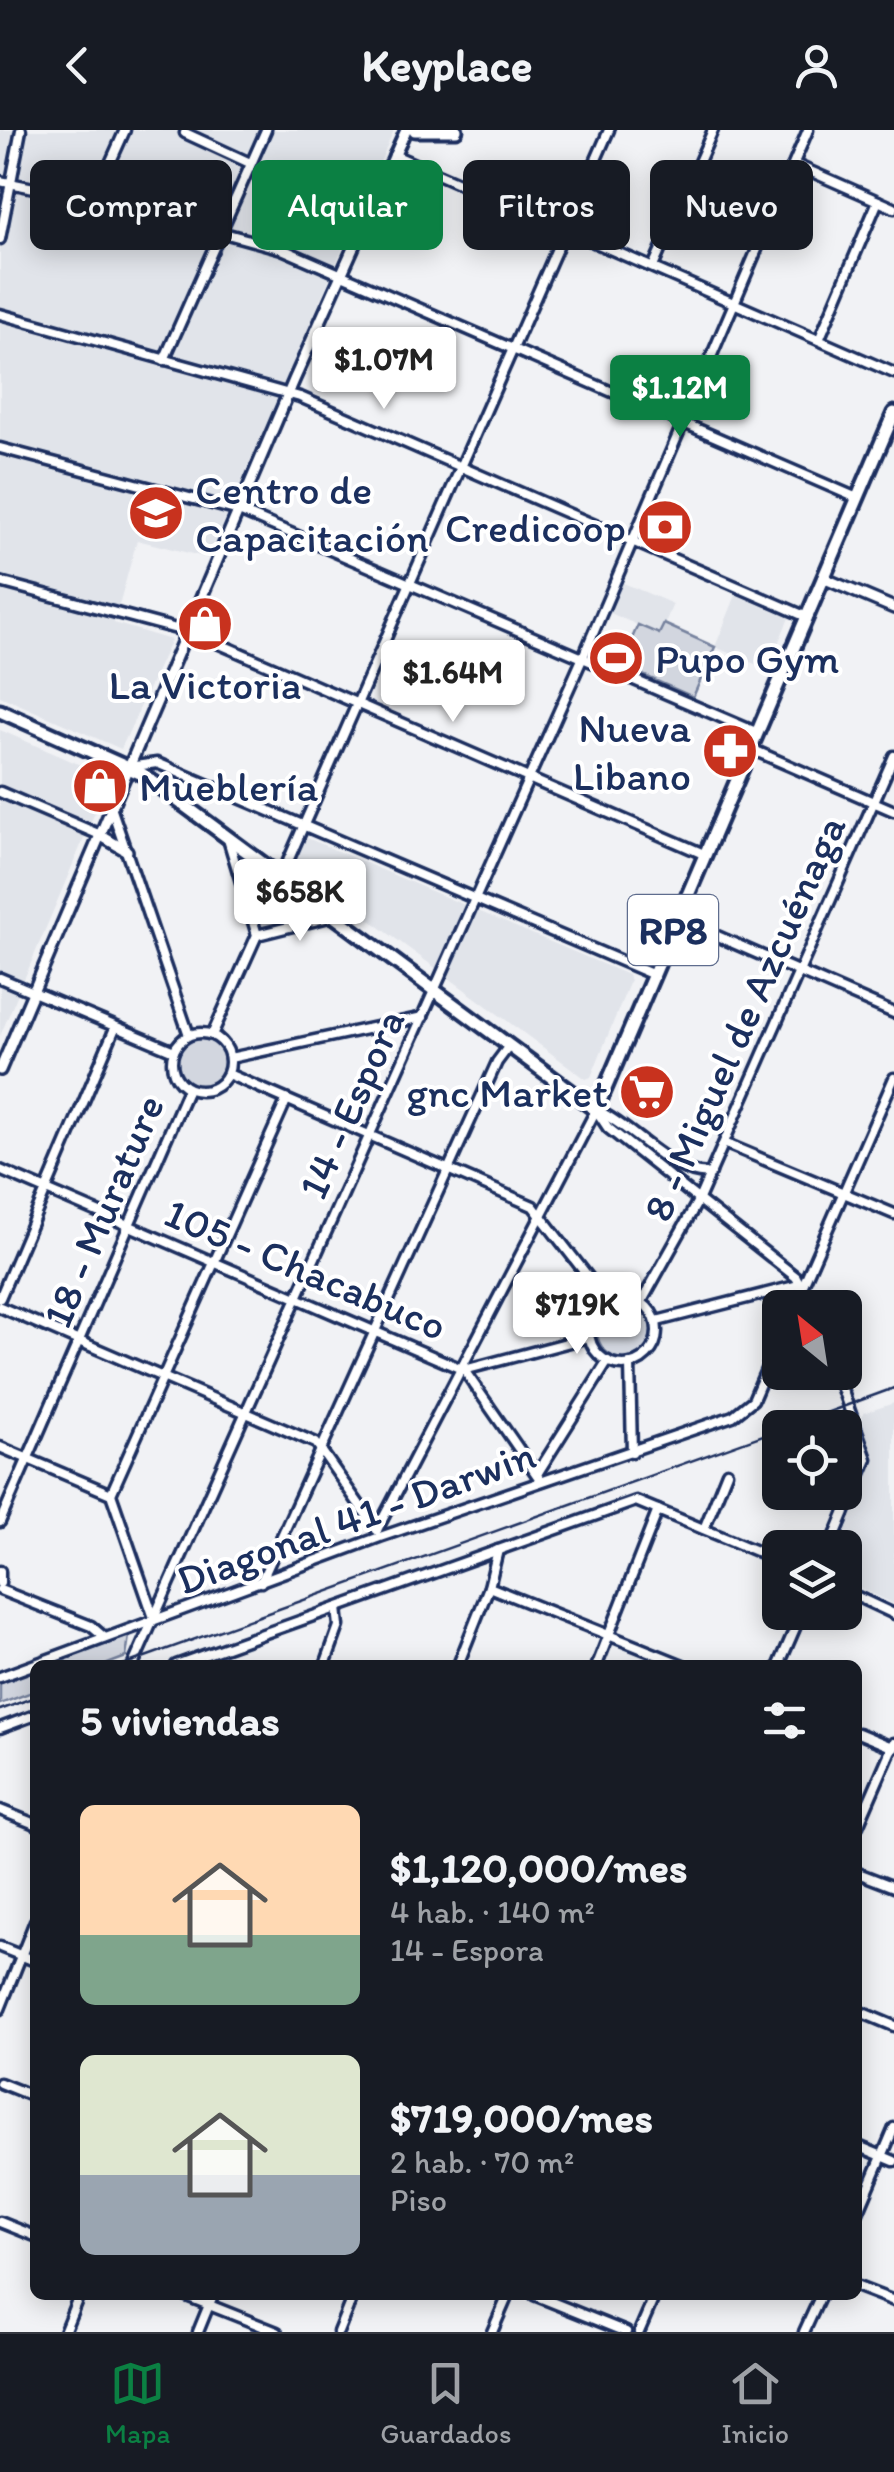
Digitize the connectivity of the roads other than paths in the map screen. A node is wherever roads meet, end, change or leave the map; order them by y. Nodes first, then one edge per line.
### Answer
1 (21, 130) edge
2 (125, 130) edge
3 (266, 130) edge
4 (406, 130) edge
5 (415, 130) edge
6 (456, 130) edge
7 (609, 130) edge
8 (713, 130) edge
9 (808, 130) edge
10 (186, 132) dead end
11 (394, 155) junction
12 (112, 160) edge
13 (596, 160) edge
14 (796, 160) edge
15 (250, 163) junction
16 (813, 172) edge
17 (0, 182) edge
18 (14, 185) junction
19 (463, 185) edge
20 (30, 188) edge
21 (878, 201) junction
22 (232, 204) edge
23 (894, 208) edge
24 (232, 235) edge
25 (0, 239) edge
26 (212, 250) edge
27 (558, 250) edge
28 (613, 250) edge
29 (757, 250) edge
30 (653, 267) junction
31 (341, 274) junction
32 (734, 304) junction
33 (0, 314) edge
34 (818, 340) junction
35 (516, 349) junction
36 (164, 360) junction
37 (894, 373) edge
38 (289, 394) junction
39 (894, 413) edge
40 (683, 421) junction
41 (0, 448) edge
42 (465, 466) junction
43 (858, 498) junction
44 (239, 511) junction
45 (634, 540) junction
46 (824, 578) junction
47 (0, 582) edge
48 (412, 585) junction
49 (894, 608) edge
50 (807, 617) junction
51 (187, 631) junction
52 (583, 657) junction
53 (359, 705) junction
54 (0, 711) edge
55 (758, 733) junction
56 (751, 749) junction
57 (894, 756) edge
58 (128, 767) junction
59 (528, 778) junction
60 (0, 792) edge
61 (874, 803) junction
62 (111, 806) junction
63 (894, 812) edge
64 (306, 828) junction
65 (98, 834) junction
66 (227, 836) junction
67 (127, 851) junction
68 (706, 856) junction
69 (281, 878) junction
70 (474, 899) junction
71 (333, 916) junction
72 (678, 919) junction
73 (258, 935) junction
74 (798, 972) junction
75 (654, 975) junction
76 (0, 978) edge
77 (434, 991) junction
78 (33, 992) junction
79 (894, 1012) edge
80 (423, 1017) junction
81 (116, 1028) junction
82 (212, 1034) junction
83 (190, 1035) junction
84 (508, 1046) junction
85 (174, 1051) junction
86 (230, 1058) junction
87 (0, 1070) edge
88 (228, 1074) junction
89 (894, 1078) edge
90 (188, 1088) junction
91 (286, 1101) junction
92 (596, 1110) junction
93 (369, 1136) junction
94 (724, 1143) junction
95 (448, 1169) junction
96 (0, 1170) edge
97 (711, 1173) junction
98 (47, 1190) junction
99 (843, 1191) junction
100 (700, 1199) junction
101 (894, 1214) edge
102 (543, 1215) junction
103 (130, 1226) junction
104 (213, 1262) junction
105 (803, 1284) junction
106 (800, 1290) edge
107 (805, 1290) edge
108 (298, 1297) junction
109 (0, 1298) edge
110 (607, 1300) junction
111 (642, 1302) junction
112 (0, 1307) edge
113 (657, 1321) junction
114 (375, 1329) junction
115 (589, 1336) junction
116 (80, 1340) junction
117 (608, 1362) junction
118 (630, 1364) junction
119 (464, 1370) junction
120 (163, 1378) junction
121 (762, 1379) edge
122 (843, 1390) edge
123 (246, 1413) junction
124 (320, 1446) junction
125 (0, 1447) edge
126 (632, 1452) junction
127 (28, 1459) junction
128 (727, 1472) dead end
129 (539, 1478) junction
130 (111, 1494) junction
131 (658, 1510) junction
132 (0, 1522) edge
133 (704, 1529) junction
134 (837, 1530) edge
135 (379, 1534) junction
136 (498, 1550) junction
137 (762, 1554) edge
138 (0, 1571) edge
139 (260, 1582) junction
140 (0, 1586) edge
141 (489, 1588) junction
142 (862, 1599) edge
143 (337, 1608) junction
144 (894, 1614) edge
145 (152, 1619) junction
146 (794, 1630) edge
147 (608, 1636) junction
148 (105, 1638) junction
149 (46, 1660) edge
150 (134, 1660) edge
151 (190, 1660) edge
152 (327, 1660) edge
153 (460, 1660) edge
154 (599, 1660) edge
155 (670, 1660) edge
156 (781, 1660) edge
157 (30, 1666) edge
158 (0, 1677) edge
159 (30, 1717) edge
160 (0, 1728) edge
161 (862, 1734) edge
162 (894, 1746) edge
163 (0, 1810) edge
164 (862, 1817) edge
165 (30, 1822) edge
166 (862, 1875) edge
167 (894, 1887) edge
168 (30, 1933) edge
169 (0, 1948) edge
170 (21, 1956) junction
171 (30, 1959) edge
172 (0, 2009) edge
173 (862, 2013) edge
174 (894, 2026) edge
175 (0, 2083) edge
176 (30, 2095) edge
177 (894, 2128) edge
178 (862, 2148) edge
179 (882, 2156) junction
180 (894, 2160) edge
181 (862, 2204) edge
182 (0, 2222) edge
183 (30, 2234) edge
184 (862, 2289) edge
185 (77, 2300) edge
186 (211, 2300) edge
187 (351, 2300) edge
188 (506, 2300) edge
189 (546, 2300) edge
190 (653, 2300) edge
191 (819, 2300) edge
192 (894, 2301) edge
193 (64, 2332) edge
194 (198, 2332) edge
195 (277, 2332) edge
196 (338, 2332) edge
197 (492, 2332) edge
198 (626, 2332) edge
199 (639, 2332) edge
200 (804, 2332) edge

1 - 18 street
2 - 12 street
3 - 15 street
4 - 11 street
5 - 6 main road
7 - 13 street
8 - 30 street
9 - 14 street, 14 - Espora
10 - 15 street
11 - 19 street
11 - 31 street
15 - 22 street
16 - 21 street
17 - 18 street
18 - 20 street
18 - 25 street
21 - 23 street
21 - 34 street
24 - 31 street
26 - 36 street
27 - 35 street
28 - 30 street
29 - 32 street, 14 - Espora
30 - 32 street
31 - 35 street
31 - 38 street
32 - 34 street
32 - 40 street, 14 - Espora
33 - 36 street
34 - 37 street
35 - 40 street
35 - 42 street
36 - 38 street
38 - 42 street
38 - 44 street
39 - 43 main road, RP8
40 - 43 street
40 - 45 street, 14 - Espora
41 - 44 street
42 - 45 street
42 - 48 street
43 - 46 main road, RP8
44 - 48 street
44 - 51 street
45 - 50 street
45 - 52 street, 14 - Espora
46 - 49 street
46 - 50 main road, RP8
47 - 51 street
48 - 52 street
48 - 53 street
50 - 55 main road, RP8
51 - 53 street
51 - 58 street
52 - 55 street
52 - 59 street, 14 - Espora
53 - 59 street
53 - 64 street
54 - 58 main road
55 - 56 main road, RP8
56 - 61 street
56 - 68 main road, RP8
57 - 61 street, 8 - Miguel de Azcuénaga
58 - 62 street
58 - 64 street
58 - 66 main road
59 - 68 street
59 - 70 street, 14 - Espora
60 - 65 street
61 - 63 street
61 - 74 street, 8 - Miguel de Azcuénaga
62 - 65 street
62 - 67 street
64 - 69 street
64 - 70 street
65 - 67 street
65 - 78 street
66 - 69 main road
66 - 73 street
67 - 83 street
68 - 72 main road, RP8
69 - 71 main road
70 - 75 street
70 - 77 street, 14 - Espora
71 - 73 street
71 - 77 main road
72 - 74 street
72 - 75 main road, RP8
73 - 82 street
74 - 79 street
74 - 94 street, 8 - Miguel de Azcuénaga
75 - 92 main road, RP8
76 - 78 street
77 - 80 street, 14 - Espora
77 - 84 main road
78 - 81 street
78 - 87 street
80 - 86 street
80 - 93 street, 14 - Espora
81 - 85 street
81 - 98 street
82 - 83 street
82 - 86 street
83 - 85 street
84 - 92 main road
84 - 95 street
85 - 90 street
86 - 88 street
88 - 90 street
88 - 91 street
89 - 99 street
90 - 103 street, 18 - Murature
91 - 93 street
91 - 104 street
92 - 97 street
92 - 100 street
92 - 102 street
93 - 95 street
93 - 108 street, 14 - Espora
94 - 97 street, 8 - Miguel de Azcuénaga
94 - 99 street
95 - 102 street
95 - 114 street
96 - 98 street, 105 - Chacabuco
97 - 100 street, 8 - Miguel de Azcuénaga
98 - 103 street, 105 - Chacabuco
98 - 109 street
99 - 101 street
99 - 105 street
100 - 105 street
100 - 111 street, 8 - Miguel de Azcuénaga
102 - 110 street
102 - 119 street
103 - 104 street, 105 - Chacabuco
103 - 116 street, 18 - Murature
104 - 108 street, 105 - Chacabuco
104 - 120 street
105 - 106 street
105 - 107 street
105 - 113 street
108 - 114 street, 105 - Chacabuco
108 - 123 street, 14 - Espora
110 - 111 street
110 - 115 street
111 - 113 street
112 - 116 street
113 - 118 street
114 - 119 street, 105 - Chacabuco
114 - 124 street
115 - 117 street
115 - 119 street
116 - 120 street
116 - 127 street, 18 - Murature
117 - 118 street
117 - 129 street
118 - 126 street
119 - 129 street, 105 - Chacabuco
119 - 135 street
120 - 123 street
120 - 130 street
121 - 126 street, Diagonal 41 - Darwin
122 - 134 street
123 - 124 street
123 - 145 street, 14 - Espora
124 - 135 street
124 - 139 street
125 - 127 street
126 - 129 street, Diagonal 41 - Darwin
127 - 130 street
127 - 132 street, 18 - Murature
128 - 133 street
129 - 135 street, Diagonal 41 - Darwin
130 - 145 street
131 - 133 street
131 - 136 street
131 - 147 street
133 - 137 street
135 - 139 street, Diagonal 41 - Darwin
136 - 141 street
136 - 143 street
138 - 140 street
139 - 145 street, Diagonal 41 - Darwin
140 - 148 street
141 - 147 street
141 - 153 street
142 - 144 street
143 - 151 street
143 - 152 street
145 - 148 street, Diagonal 41 - Darwin
145 - 150 street, 14 - Espora
146 - 156 street
147 - 154 street
147 - 155 street
148 - 149 street, Diagonal 41 - Darwin
157 - 158 street, Diagonal 41 - Darwin
159 - 160 street
161 - 162 street
162 - 164 street
163 - 165 street
166 - 167 street
168 - 170 street
169 - 170 street
170 - 171 street
170 - 172 street
173 - 174 street
175 - 176 street
177 - 179 street
178 - 179 street
179 - 180 street
179 - 181 street
182 - 183 street
184 - 192 street
185 - 193 street
186 - 194 street
186 - 195 street
187 - 196 street
188 - 197 street
189 - 198 street
190 - 199 street
191 - 200 street

